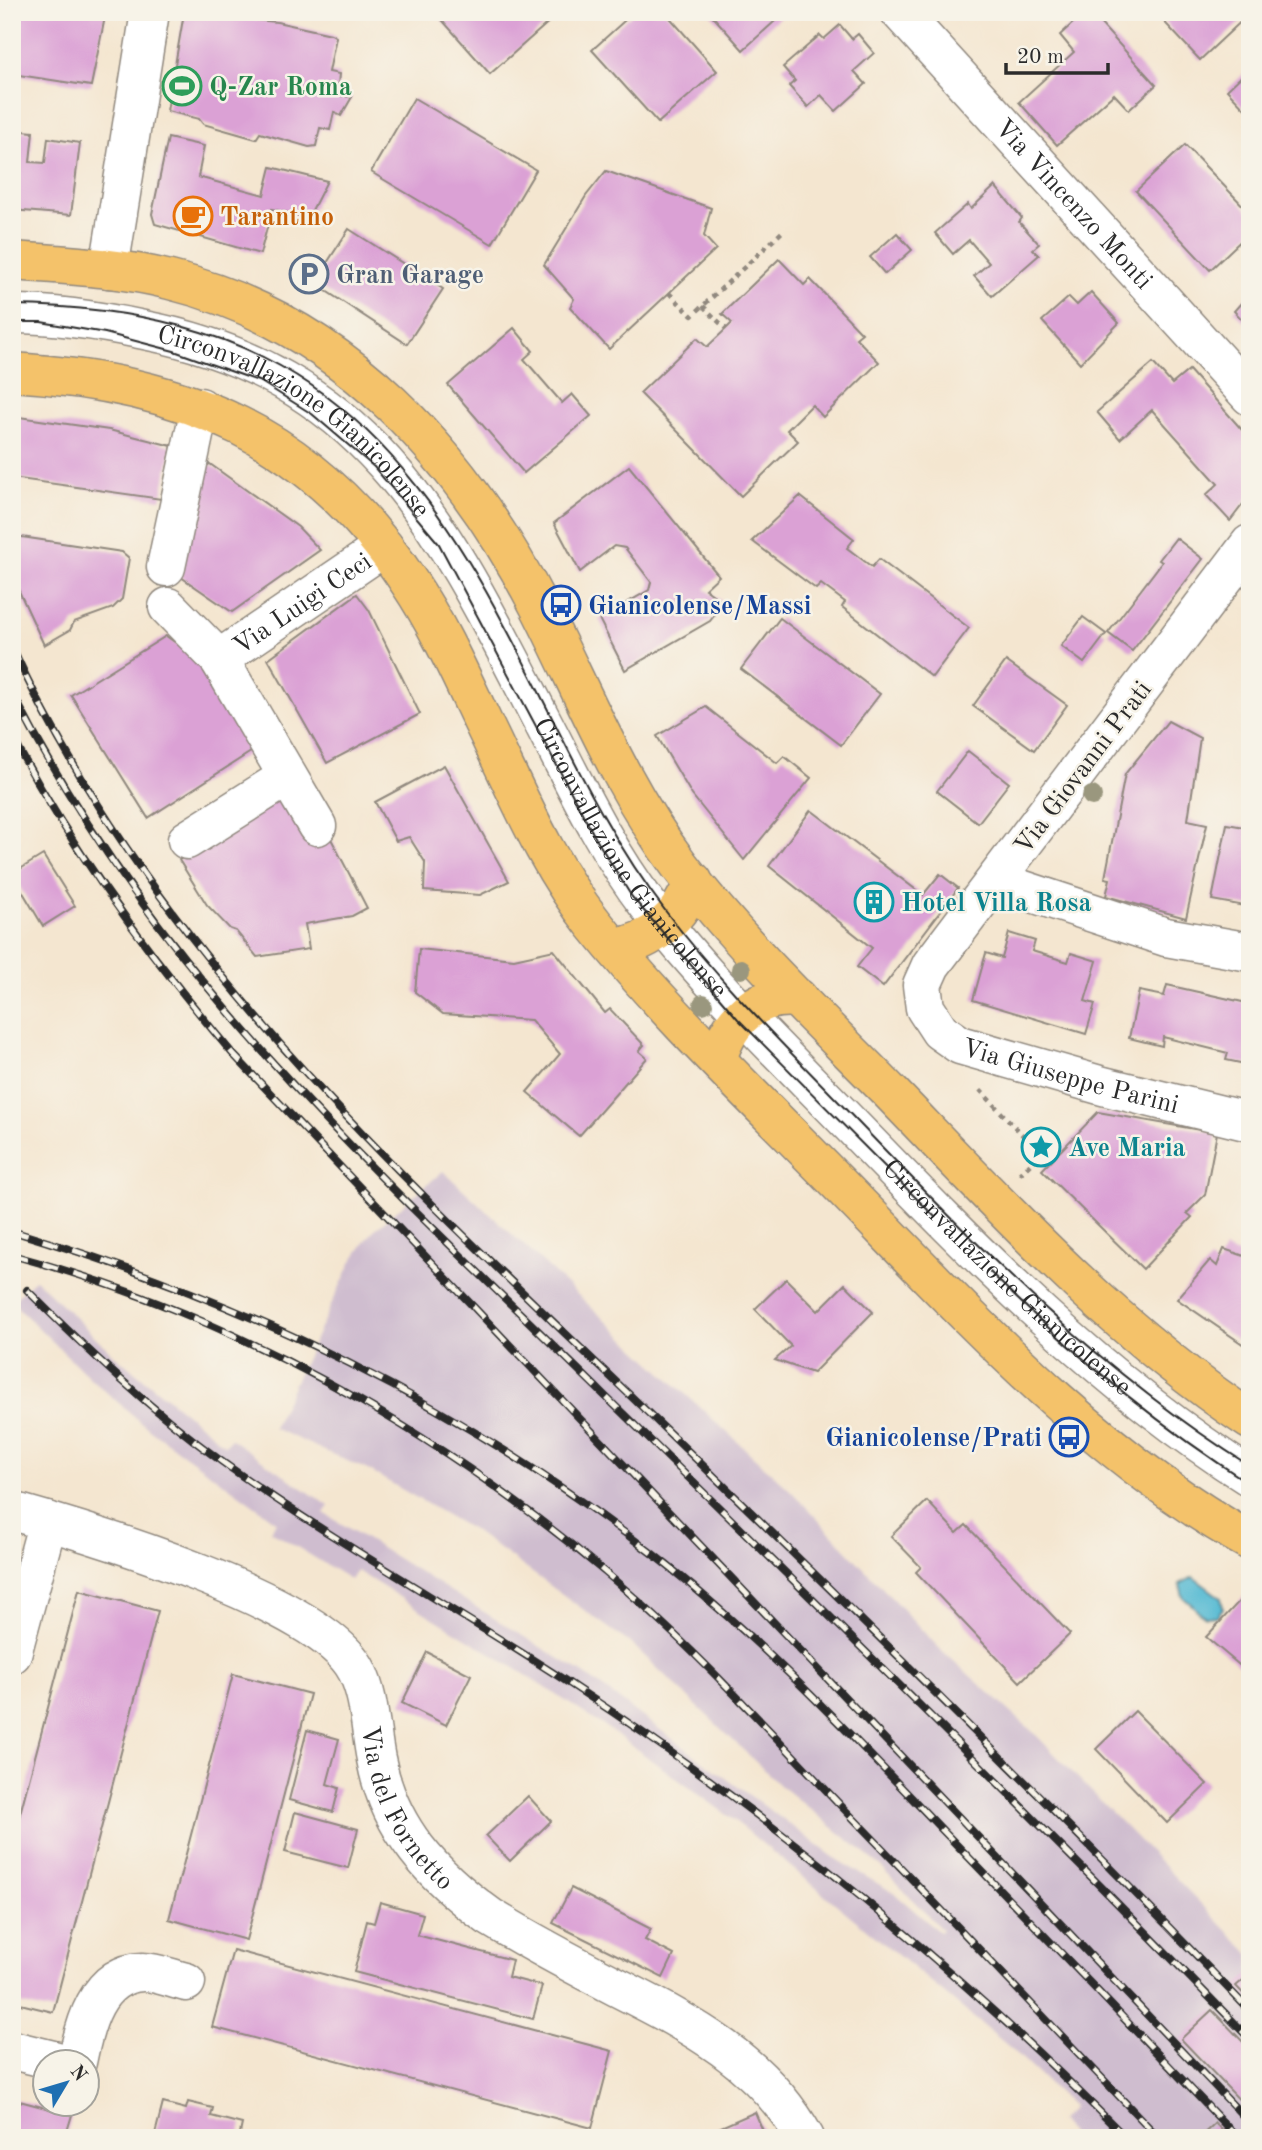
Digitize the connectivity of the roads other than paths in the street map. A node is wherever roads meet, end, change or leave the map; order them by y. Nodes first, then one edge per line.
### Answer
1 (150, 12) edge
2 (900, 12) edge
3 (12, 261) edge
4 (110, 270) junction
5 (12, 314) edge
6 (12, 372) edge
7 (1250, 396) edge
8 (200, 407) junction
9 (1250, 544) edge
10 (384, 547) junction
11 (166, 567) dead end
12 (168, 607) dead end
13 (219, 659) junction
14 (287, 777) junction
15 (317, 826) dead end
16 (187, 840) dead end
17 (693, 881) junction
18 (996, 881) junction
19 (665, 925) junction
20 (615, 948) junction
21 (1250, 953) edge
22 (922, 992) joint
23 (798, 998) junction
24 (743, 1014) junction
25 (717, 1059) junction
26 (1250, 1122) edge
27 (1250, 1420) edge
28 (1250, 1477) edge
29 (30, 1516) edge
30 (1250, 1541) edge
31 (12, 1654) edge
32 (186, 1982) dead end
33 (80, 2048) edge
34 (12, 2050) edge
35 (32, 2055) edge
36 (805, 2138) edge

1 - 4 street
2 - 7 street, Via Vincenzo Monti
3 - 4 main road, Circonvallazione Gianicolense
4 - 17 main road, Circonvallazione Gianicolense
5 - 19 street, Circonvallazione Gianicolense
6 - 8 main road, Circonvallazione Gianicolense
8 - 10 main road, Circonvallazione Gianicolense
8 - 11 street
9 - 18 street, Via Giovanni Prati
10 - 13 street, Via Luigi Ceci
10 - 20 main road, Circonvallazione Gianicolense
12 - 13 street
13 - 14 street
14 - 15 street
14 - 16 street
17 - 19 main road
17 - 23 main road, Circonvallazione Gianicolense
18 - 21 street
18 - 22 street, Via Giovanni Prati
19 - 20 main road
19 - 24 street, Circonvallazione Gianicolense
20 - 25 main road, Circonvallazione Gianicolense
22 - 26 street, Via Giuseppe Parini
23 - 24 main road
23 - 27 main road, Circonvallazione Gianicolense
24 - 25 main road
24 - 28 street, Circonvallazione Gianicolense
25 - 30 main road, Circonvallazione Gianicolense
29 - 31 street
29 - 36 street, Via del Fornetto
32 - 33 street
34 - 35 street

